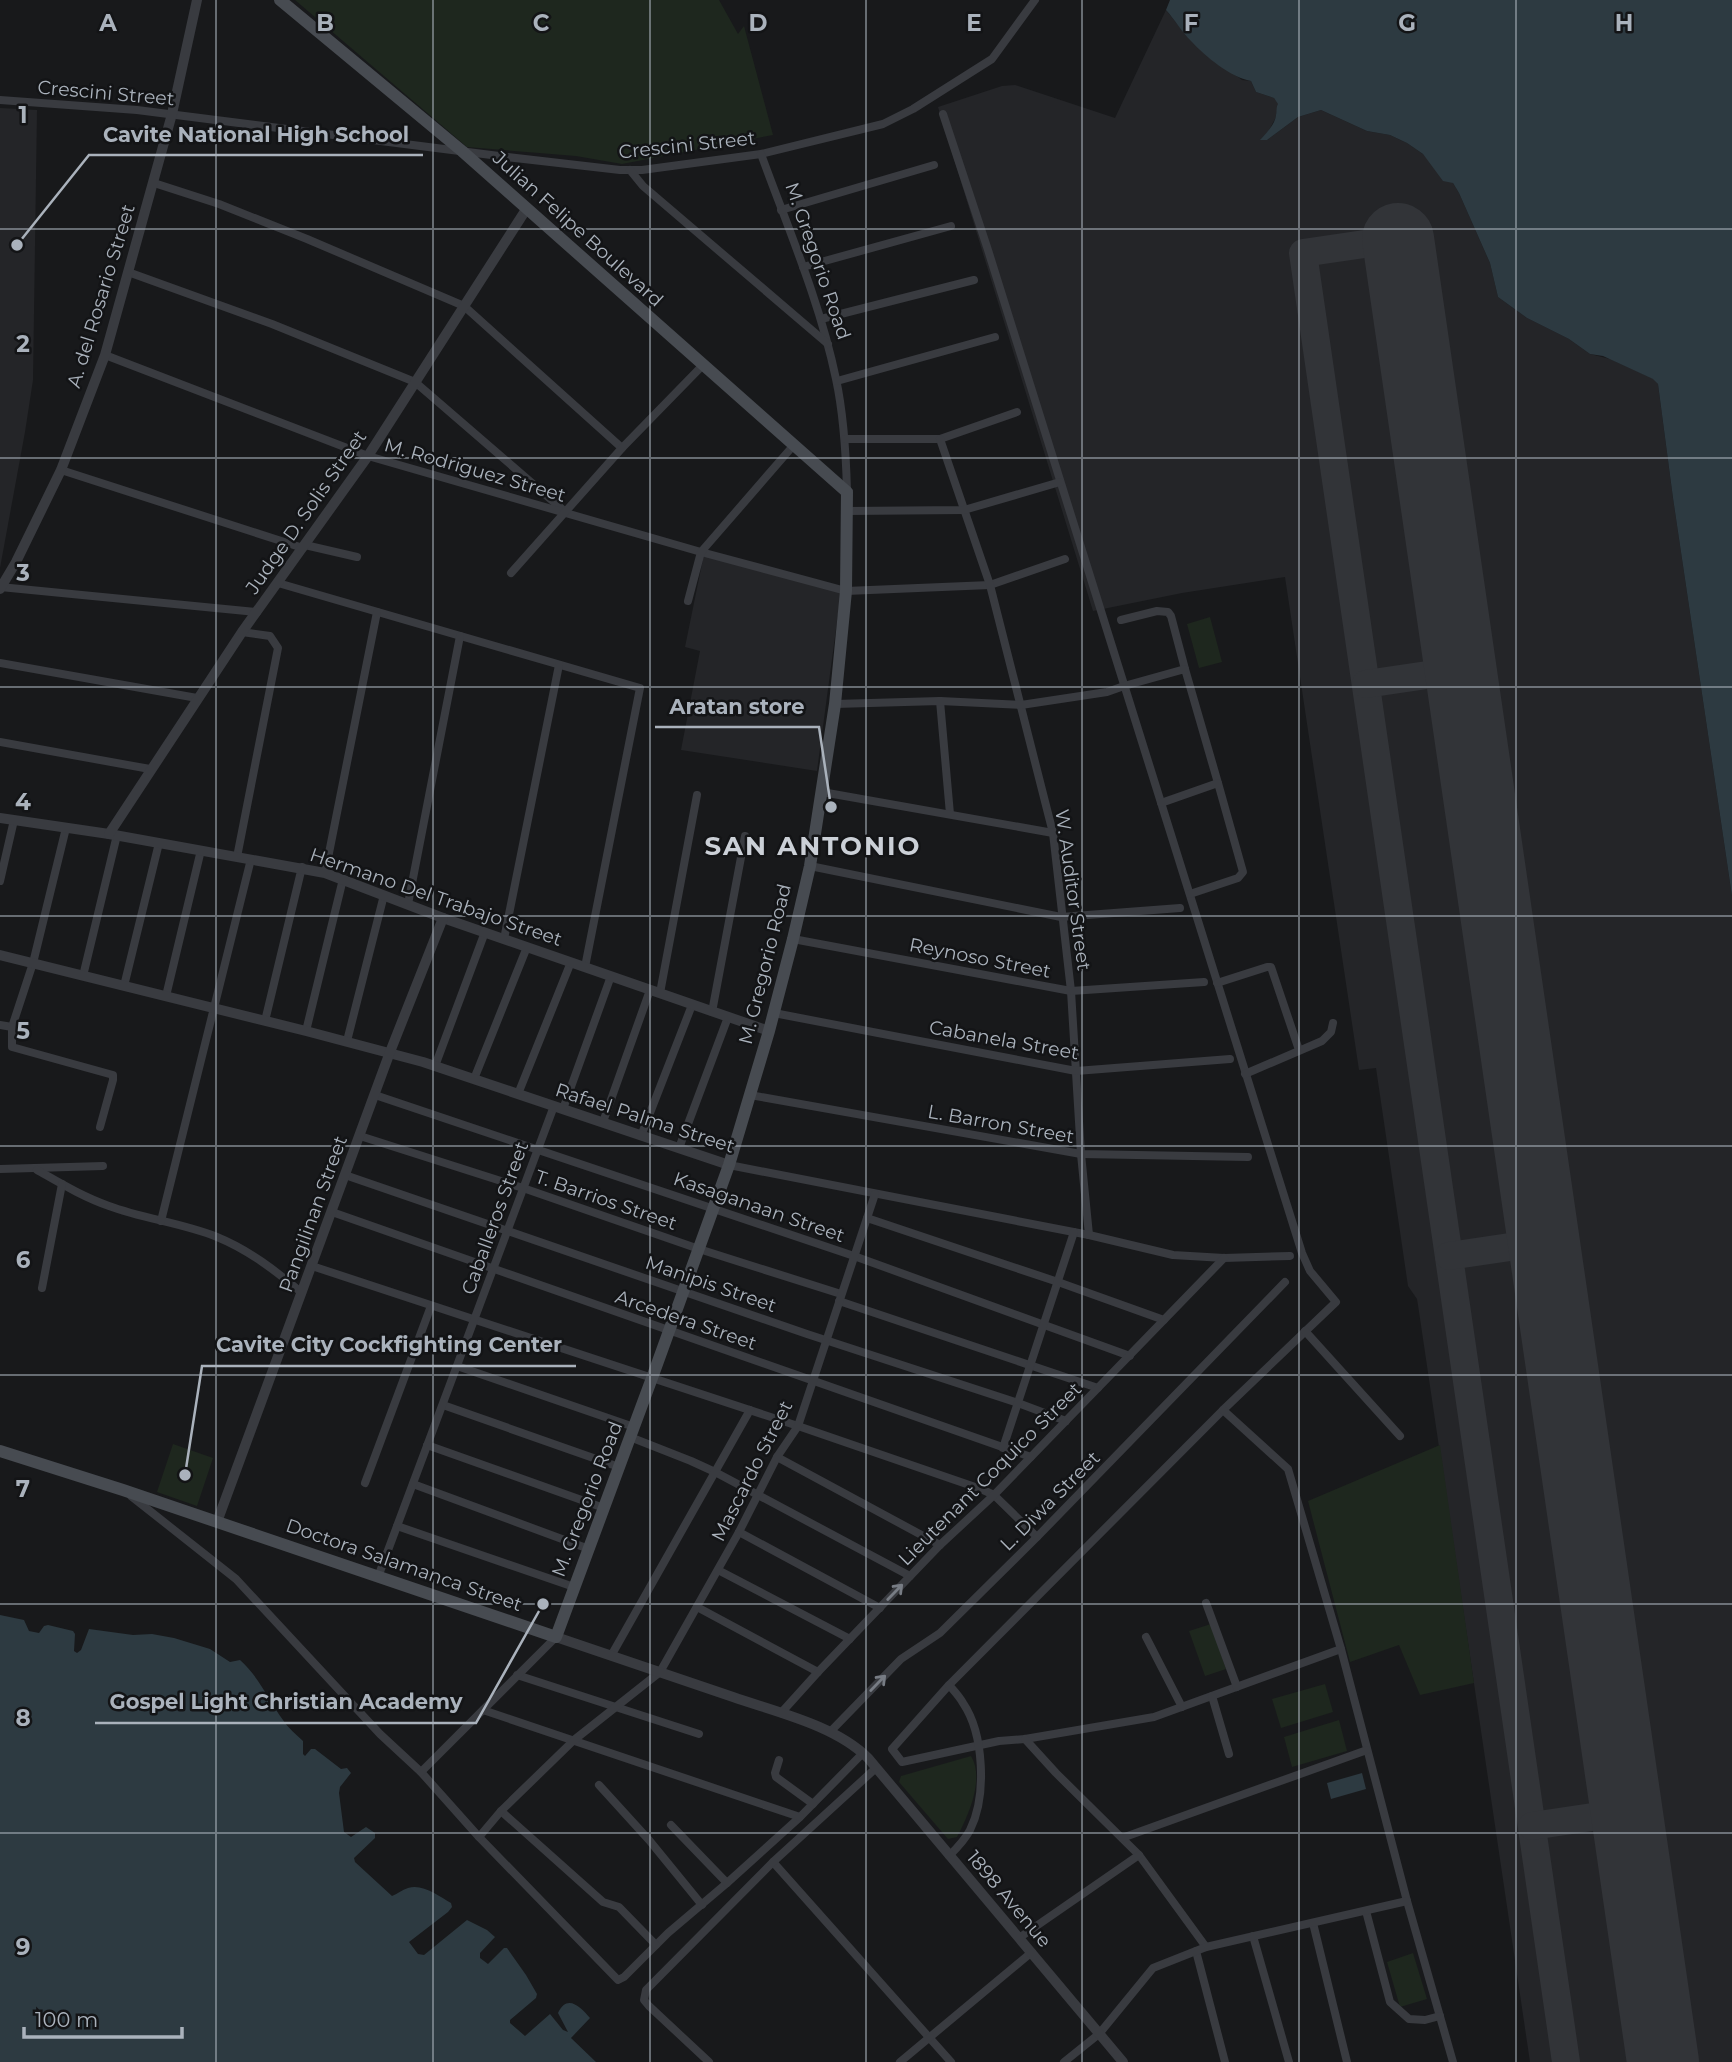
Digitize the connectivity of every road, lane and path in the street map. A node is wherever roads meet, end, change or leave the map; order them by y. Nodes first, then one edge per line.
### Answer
1 (197, 0) edge
2 (279, 0) edge
3 (1035, 0) edge
4 (0, 100) edge
5 (172, 114) junction
6 (943, 114) dead end
7 (462, 151) junction
8 (761, 154) junction
9 (934, 164) dead end
10 (630, 170) junction
11 (154, 183) junction
12 (527, 208) junction
13 (781, 210) junction
14 (951, 226) dead end
15 (803, 267) junction
16 (128, 272) junction
17 (974, 280) dead end
18 (464, 306) junction
19 (821, 319) junction
20 (995, 337) dead end
21 (828, 344) junction
22 (105, 355) junction
23 (703, 365) junction
24 (837, 381) junction
25 (415, 382) junction
26 (1017, 412) dead end
27 (845, 439) junction
28 (940, 439) junction
29 (793, 446) junction
30 (622, 448) junction
31 (368, 456) junction
32 (61, 470) junction
33 (1060, 482) junction
34 (847, 492) junction
35 (964, 510) junction
36 (847, 511) junction
37 (566, 512) junction
38 (304, 547) junction
39 (701, 552) junction
40 (358, 557) dead end
41 (1065, 559) dead end
42 (511, 573) dead end
43 (278, 583) junction
44 (990, 585) junction
45 (0, 588) edge
46 (846, 591) junction
47 (688, 601) dead end
48 (257, 612) junction
49 (377, 612) junction
50 (1121, 620) dead end
51 (242, 632) junction
52 (460, 636) junction
53 (0, 663) edge
54 (559, 666) junction
55 (1185, 669) junction
56 (1124, 685) junction
57 (197, 698) junction
58 (940, 701) junction
59 (835, 704) junction
60 (1021, 705) junction
61 (0, 742) edge
62 (150, 769) junction
63 (1218, 783) junction
64 (822, 792) junction
65 (698, 795) dead end
66 (1161, 803) junction
67 (950, 814) junction
68 (0, 818) edge
69 (15, 820) junction
70 (66, 828) junction
71 (1053, 833) junction
72 (113, 834) junction
73 (745, 836) dead end
74 (159, 843) junction
75 (201, 850) junction
76 (237, 857) junction
77 (251, 859) junction
78 (810, 866) junction
79 (302, 867) junction
80 (325, 873) junction
81 (343, 879) junction
82 (0, 881) edge
83 (1190, 894) junction
84 (384, 895) junction
85 (408, 904) junction
86 (1180, 908) dead end
87 (1062, 916) junction
88 (443, 918) junction
89 (485, 932) junction
90 (504, 939) junction
91 (793, 939) junction
92 (527, 947) junction
93 (0, 955) edge
94 (571, 962) junction
95 (33, 963) junction
96 (585, 967) junction
97 (83, 976) junction
98 (611, 976) junction
99 (1204, 982) dead end
100 (1217, 983) junction
101 (124, 986) junction
102 (1071, 991) junction
103 (655, 992) junction
104 (166, 996) junction
105 (692, 1005) junction
106 (215, 1008) junction
107 (712, 1012) junction
108 (774, 1013) junction
109 (728, 1017) junction
110 (265, 1021) junction
111 (1333, 1023) dead end
112 (0, 1025) edge
113 (12, 1027) junction
114 (306, 1031) junction
115 (769, 1031) junction
116 (347, 1041) junction
117 (1298, 1050) junction
118 (390, 1052) junction
119 (1230, 1059) dead end
120 (435, 1066) junction
121 (1076, 1070) junction
122 (1245, 1074) junction
123 (474, 1079) junction
124 (518, 1094) junction
125 (375, 1095) junction
126 (750, 1095) junction
127 (558, 1107) junction
128 (603, 1122) junction
129 (100, 1127) dead end
130 (360, 1136) junction
131 (641, 1136) junction
132 (679, 1148) junction
133 (538, 1150) junction
134 (1081, 1154) junction
135 (1248, 1157) dead end
136 (729, 1165) junction
137 (103, 1166) dead end
138 (0, 1170) edge
139 (37, 1170) junction
140 (345, 1175) junction
141 (62, 1184) junction
142 (523, 1188) junction
143 (875, 1194) junction
144 (713, 1208) junction
145 (332, 1213) junction
146 (867, 1218) junction
147 (161, 1221) junction
148 (508, 1231) junction
149 (1074, 1232) junction
150 (1089, 1234) junction
151 (699, 1249) junction
152 (854, 1256) junction
153 (1290, 1256) dead end
154 (1224, 1258) junction
155 (312, 1266) junction
156 (493, 1269) junction
157 (1058, 1282) junction
158 (1285, 1283) dead end
159 (42, 1288) dead end
160 (684, 1291) junction
161 (302, 1293) junction
162 (840, 1297) junction
163 (431, 1306) junction
164 (474, 1320) junction
165 (1164, 1320) junction
166 (1044, 1323) junction
167 (669, 1331) junction
168 (1305, 1331) junction
169 (826, 1339) junction
170 (1130, 1356) junction
171 (1031, 1364) junction
172 (457, 1366) junction
173 (652, 1378) junction
174 (813, 1380) junction
175 (1098, 1388) junction
176 (1018, 1403) junction
177 (443, 1405) junction
178 (750, 1410) junction
179 (1223, 1410) junction
180 (1066, 1422) junction
181 (798, 1426) junction
182 (632, 1432) junction
183 (1399, 1436) dead end
184 (427, 1446) junction
185 (1003, 1448) junction
186 (0, 1451) edge
187 (777, 1457) junction
188 (1031, 1457) junction
189 (619, 1467) junction
190 (715, 1472) junction
191 (365, 1483) dead end
192 (413, 1484) junction
193 (123, 1490) junction
194 (758, 1495) junction
195 (994, 1495) junction
196 (604, 1508) junction
197 (217, 1522) junction
198 (397, 1526) junction
199 (739, 1532) junction
200 (1037, 1537) junction
201 (940, 1545) junction
202 (589, 1549) junction
203 (718, 1570) junction
204 (911, 1576) junction
205 (378, 1577) junction
206 (574, 1587) junction
207 (1206, 1603) dead end
208 (697, 1607) junction
209 (880, 1608) junction
210 (555, 1637) junction
211 (1146, 1637) dead end
212 (850, 1639) junction
213 (1341, 1649) junction
214 (611, 1656) junction
215 (660, 1672) junction
216 (818, 1672) junction
217 (517, 1675) junction
218 (949, 1685) junction
219 (1237, 1687) junction
220 (1212, 1696) junction
221 (614, 1707) junction
222 (1182, 1707) junction
223 (483, 1710) junction
224 (781, 1713) junction
225 (830, 1732) junction
226 (699, 1734) dead end
227 (1026, 1739) junction
228 (574, 1740) junction
229 (978, 1745) junction
230 (1367, 1750) junction
231 (1229, 1754) dead end
232 (865, 1755) junction
233 (779, 1760) dead end
234 (876, 1768) junction
235 (421, 1772) junction
236 (599, 1785) dead end
237 (813, 1804) junction
238 (500, 1811) junction
239 (800, 1817) junction
240 (671, 1825) dead end
241 (479, 1838) junction
242 (1122, 1838) junction
243 (1139, 1855) junction
244 (949, 1856) junction
245 (773, 1863) junction
246 (727, 1883) junction
247 (1407, 1901) junction
248 (702, 1905) junction
249 (1366, 1911) junction
250 (1313, 1923) junction
251 (1253, 1936) junction
252 (1019, 1938) junction
253 (656, 1945) junction
254 (1206, 1947) junction
255 (1196, 1951) junction
256 (1032, 1952) junction
257 (1440, 2016) junction
258 (1099, 2034) junction
259 (929, 2038) junction
260 (709, 2062) edge
261 (900, 2062) edge
262 (951, 2062) edge
263 (1064, 2062) edge
264 (1123, 2062) edge
265 (1225, 2062) edge
266 (1289, 2062) edge
267 (1347, 2062) edge
268 (1453, 2062) edge

1 - 5 street, A. del Rosario Street
2 - 7 main road, Julian Felipe Boulevard
3 - 8 street, Crescini Street
4 - 5 street, Crescini Street
5 - 7 street, Crescini Street
5 - 11 street, A. del Rosario Street
6 - 33 street
7 - 10 street, Crescini Street
7 - 12 main road, Julian Felipe Boulevard
8 - 10 street, Crescini Street
8 - 13 street, M. Gregorio Road
9 - 13 street
10 - 21 street
11 - 16 street, A. del Rosario Street
11 - 18 street
12 - 18 street, Judge D. Solis Street
12 - 23 main road, Julian Felipe Boulevard
13 - 15 street, M. Gregorio Road
14 - 15 street
15 - 19 street, M. Gregorio Road
16 - 22 street, A. del Rosario Street
16 - 25 street
17 - 19 street
18 - 25 street, Judge D. Solis Street
18 - 30 street
19 - 21 street, M. Gregorio Road
20 - 24 street
21 - 24 street, M. Gregorio Road
22 - 31 street, M. Rodriguez Street
22 - 32 street, A. del Rosario Street
23 - 29 main road, Julian Felipe Boulevard
23 - 30 street
24 - 27 street, M. Gregorio Road
25 - 31 street, Judge D. Solis Street
25 - 37 street
26 - 28 street
27 - 28 street
27 - 34 street, M. Gregorio Road
28 - 35 street, W. Auditor Street
29 - 34 main road, Julian Felipe Boulevard
29 - 39 street
30 - 37 street
31 - 37 street, M. Rodriguez Street
31 - 38 street, Judge D. Solis Street
32 - 38 street
32 - 45 street, A. del Rosario Street
33 - 35 street
33 - 56 street
34 - 36 main road, M. Gregorio Road
35 - 36 street
35 - 44 street, W. Auditor Street
36 - 46 main road, M. Gregorio Road
37 - 39 street, M. Rodriguez Street
37 - 42 street
38 - 40 street
38 - 43 street, Judge D. Solis Street
39 - 46 street, M. Rodriguez Street
39 - 47 street
41 - 44 street, M. Rodriguez Street
43 - 48 street, Judge D. Solis Street
43 - 49 street
44 - 46 street, M. Rodriguez Street
44 - 60 street, W. Auditor Street
45 - 48 street
46 - 59 main road, M. Gregorio Road
48 - 51 street, Judge D. Solis Street
49 - 52 street
49 - 80 street
50 - 55 street
51 - 57 street, Judge D. Solis Street
51 - 76 street
52 - 54 street
52 - 85 street
53 - 57 street
54 - 90 street
54 - 96 street
55 - 56 street
55 - 63 street
56 - 60 street
56 - 66 street
57 - 62 street, Judge D. Solis Street
58 - 59 street
58 - 60 street
58 - 67 street
59 - 64 main road, M. Gregorio Road
60 - 71 street, W. Auditor Street
61 - 62 street
62 - 72 street, Judge D. Solis Street
63 - 66 street
63 - 83 street
64 - 67 street
64 - 78 main road, M. Gregorio Road
65 - 103 street
66 - 83 street
67 - 71 street
68 - 69 street, Hermano Del Trabajo Street
69 - 70 street, Hermano Del Trabajo Street
69 - 82 street
70 - 72 street, Hermano Del Trabajo Street
70 - 95 street
71 - 87 street, W. Auditor Street
72 - 74 street, Hermano Del Trabajo Street
72 - 97 street
73 - 107 street
74 - 75 street, Hermano Del Trabajo Street
74 - 101 street
75 - 76 street, Hermano Del Trabajo Street
75 - 104 street
76 - 77 street, Hermano Del Trabajo Street
77 - 79 street, Hermano Del Trabajo Street
77 - 106 street
78 - 87 street
78 - 91 main road, M. Gregorio Road
79 - 80 street, Hermano Del Trabajo Street
79 - 110 street
80 - 81 street, Hermano Del Trabajo Street
81 - 84 street, Hermano Del Trabajo Street
81 - 114 street
83 - 100 street
84 - 85 street, Hermano Del Trabajo Street
84 - 116 street
85 - 88 street, Hermano Del Trabajo Street
86 - 87 street
87 - 102 street, W. Auditor Street
88 - 89 street, Hermano Del Trabajo Street
88 - 118 street, Pangilinan Street
89 - 90 street, Hermano Del Trabajo Street
89 - 120 street
90 - 92 street, Hermano Del Trabajo Street
91 - 102 street, Reynoso Street
91 - 108 main road, M. Gregorio Road
92 - 94 street, Hermano Del Trabajo Street
92 - 123 street
93 - 95 street, Rafael Palma Street
94 - 96 street, Hermano Del Trabajo Street
94 - 124 street
95 - 97 street, Rafael Palma Street
95 - 113 street
96 - 98 street, Hermano Del Trabajo Street
97 - 101 street, Rafael Palma Street
98 - 103 street, Hermano Del Trabajo Street
98 - 127 street, Caballeros Street
99 - 102 street, Reynoso Street
100 - 117 street
100 - 122 street
101 - 104 street, Rafael Palma Street
102 - 121 street, W. Auditor Street
103 - 105 street, Hermano Del Trabajo Street
103 - 128 street
104 - 106 street, Rafael Palma Street
105 - 107 street, Hermano Del Trabajo Street
105 - 131 street
106 - 110 street, Rafael Palma Street
106 - 147 street
107 - 109 street, Hermano Del Trabajo Street
108 - 115 main road, M. Gregorio Road
108 - 121 street, Cabanela Street
109 - 115 street, Hermano Del Trabajo Street
109 - 132 street
110 - 114 street, Rafael Palma Street
111 - 117 street
112 - 113 street
113 - 129 street
114 - 116 street, Rafael Palma Street
115 - 126 main road, M. Gregorio Road
116 - 118 street, Rafael Palma Street
117 - 122 street
118 - 120 street, Rafael Palma Street
118 - 125 street, Pangilinan Street
119 - 121 street, Cabanela Street
120 - 123 street, Rafael Palma Street
121 - 134 street, W. Auditor Street
122 - 168 street
123 - 124 street, Rafael Palma Street
124 - 127 street, Rafael Palma Street
125 - 130 street, Pangilinan Street
125 - 133 street, Kasaganaan Street
126 - 134 street, L. Barron Street
126 - 136 main road, M. Gregorio Road
127 - 128 street, Rafael Palma Street
127 - 133 street, Caballeros Street
128 - 131 street, Rafael Palma Street
130 - 140 street, Pangilinan Street
130 - 142 street, T. Barrios Street
131 - 132 street, Rafael Palma Street
132 - 136 street, Rafael Palma Street
133 - 142 street, Caballeros Street
133 - 144 street, Kasaganaan Street
134 - 135 street, L. Barron Street
134 - 150 street, W. Auditor Street
136 - 143 street, Rafael Palma Street
136 - 144 main road, M. Gregorio Road
137 - 139 street
138 - 139 street
139 - 141 street
140 - 145 street, Pangilinan Street
140 - 148 street, Manipis Street
141 - 147 street
141 - 159 street
142 - 148 street, Caballeros Street
142 - 151 street, T. Barrios Street
143 - 146 street, Mascardo Street
143 - 149 street, Rafael Palma Street
144 - 151 main road, M. Gregorio Road
144 - 152 street, Kasaganaan Street
145 - 155 street, Pangilinan Street
145 - 156 street, Arcedera Street
146 - 152 street, Mascardo Street
146 - 157 street
147 - 161 street
148 - 156 street, Caballeros Street
148 - 160 street, Manipis Street
149 - 150 street, Rafael Palma Street
149 - 157 street
150 - 154 street, Rafael Palma Street
151 - 160 main road, M. Gregorio Road
151 - 162 street, T. Barrios Street
152 - 162 street, Mascardo Street
152 - 166 street, Kasaganaan Street
153 - 154 street, Rafael Palma Street
154 - 165 street, Lieutenant Coquico Street
155 - 161 street, Pangilinan Street
155 - 163 street
156 - 164 street, Caballeros Street
156 - 167 street, Arcedera Street
157 - 165 street
157 - 166 street
158 - 200 street, L. Diwa Street
160 - 167 main road, M. Gregorio Road
160 - 169 street, Manipis Street
161 - 197 street, Pangilinan Street
162 - 169 street, Mascardo Street
162 - 171 street, T. Barrios Street
163 - 164 street
163 - 191 street
164 - 172 street, Caballeros Street
164 - 173 street
165 - 170 street, Lieutenant Coquico Street
166 - 170 street, Kasaganaan Street
166 - 171 street
167 - 173 main road, M. Gregorio Road
167 - 174 street, Arcedera Street
168 - 179 street
168 - 183 street
169 - 174 street, Mascardo Street
169 - 176 street, Manipis Street
170 - 175 street, Lieutenant Coquico Street
171 - 175 street, T. Barrios Street
171 - 176 street
172 - 177 street, Caballeros Street
172 - 182 street
173 - 178 street
173 - 182 main road, M. Gregorio Road
174 - 181 street, Mascardo Street
174 - 185 street, Arcedera Street
175 - 180 street, Lieutenant Coquico Street
176 - 180 street, Manipis Street
176 - 185 street
177 - 184 street, Caballeros Street
177 - 189 street
178 - 181 street
178 - 190 street
179 - 213 street
179 - 218 street
180 - 188 street, Lieutenant Coquico Street
181 - 187 street, Mascardo Street
181 - 195 street
182 - 189 main road, M. Gregorio Road
182 - 190 street
184 - 192 street, Caballeros Street
184 - 196 street
185 - 188 street, Arcedera Street
186 - 193 main road, Doctora Salamanca Street
187 - 194 street, Mascardo Street
187 - 201 street
188 - 195 street, Lieutenant Coquico Street
189 - 196 main road, M. Gregorio Road
190 - 194 street
190 - 214 street
192 - 198 street, Caballeros Street
192 - 202 street
193 - 197 main road, Doctora Salamanca Street
193 - 235 street
194 - 199 street, Mascardo Street
194 - 204 street
195 - 200 street
195 - 201 street, Lieutenant Coquico Street
196 - 202 main road, M. Gregorio Road
197 - 205 main road, Doctora Salamanca Street
198 - 205 street, Caballeros Street
198 - 206 street
199 - 203 street, Mascardo Street
199 - 209 street
225 -> 200 street, L. Diwa Street
201 - 204 street, Lieutenant Coquico Street
202 - 206 main road, M. Gregorio Road
203 - 208 street, Mascardo Street
203 - 212 street
209 -> 204 street, Lieutenant Coquico Street
205 - 210 main road, Doctora Salamanca Street
206 - 210 main road, M. Gregorio Road
207 - 219 street
208 - 215 street, Mascardo Street
208 - 216 street
209 - 212 street, Lieutenant Coquico Street
210 - 214 street, Doctora Salamanca Street
210 - 217 street
211 - 222 street
212 - 216 street, Lieutenant Coquico Street
213 - 219 street
213 - 230 street
214 - 215 street, Doctora Salamanca Street
215 - 221 street
215 - 224 street, Doctora Salamanca Street
216 - 224 street, Lieutenant Coquico Street
217 - 221 street
217 - 223 street
218 - 229 street
218 - 229 street
219 - 220 street
220 - 222 street
220 - 231 street
221 - 226 street
221 - 228 street
222 - 227 street
223 - 228 street
223 - 235 street
224 - 225 street, Doctora Salamanca Street
225 - 232 street, Doctora Salamanca Street
227 - 229 street
227 - 242 street
228 - 238 street
228 - 239 street
229 - 244 street
230 - 242 street
230 - 247 street
232 - 234 street, 1898 Avenue
232 - 237 street
233 - 237 street
234 - 244 street, 1898 Avenue
234 - 245 street
235 - 241 street
236 - 248 street
237 - 239 street
238 - 241 street
238 - 253 street
239 - 246 street
240 - 246 street
241 - 253 street
242 - 243 street
243 - 252 street
243 - 254 street
244 - 252 street, 1898 Avenue
245 - 259 street
245 - 260 street
246 - 248 street
247 - 249 street
247 - 257 street
248 - 253 street
249 - 250 street
249 - 257 street
250 - 251 street
250 - 267 street
251 - 254 street
251 - 266 street
252 - 256 street, 1898 Avenue
254 - 255 street
255 - 258 street
255 - 265 street
256 - 258 street, 1898 Avenue
256 - 259 street
257 - 268 street
258 - 263 street
258 - 264 street, 1898 Avenue
259 - 261 street
259 - 262 street

